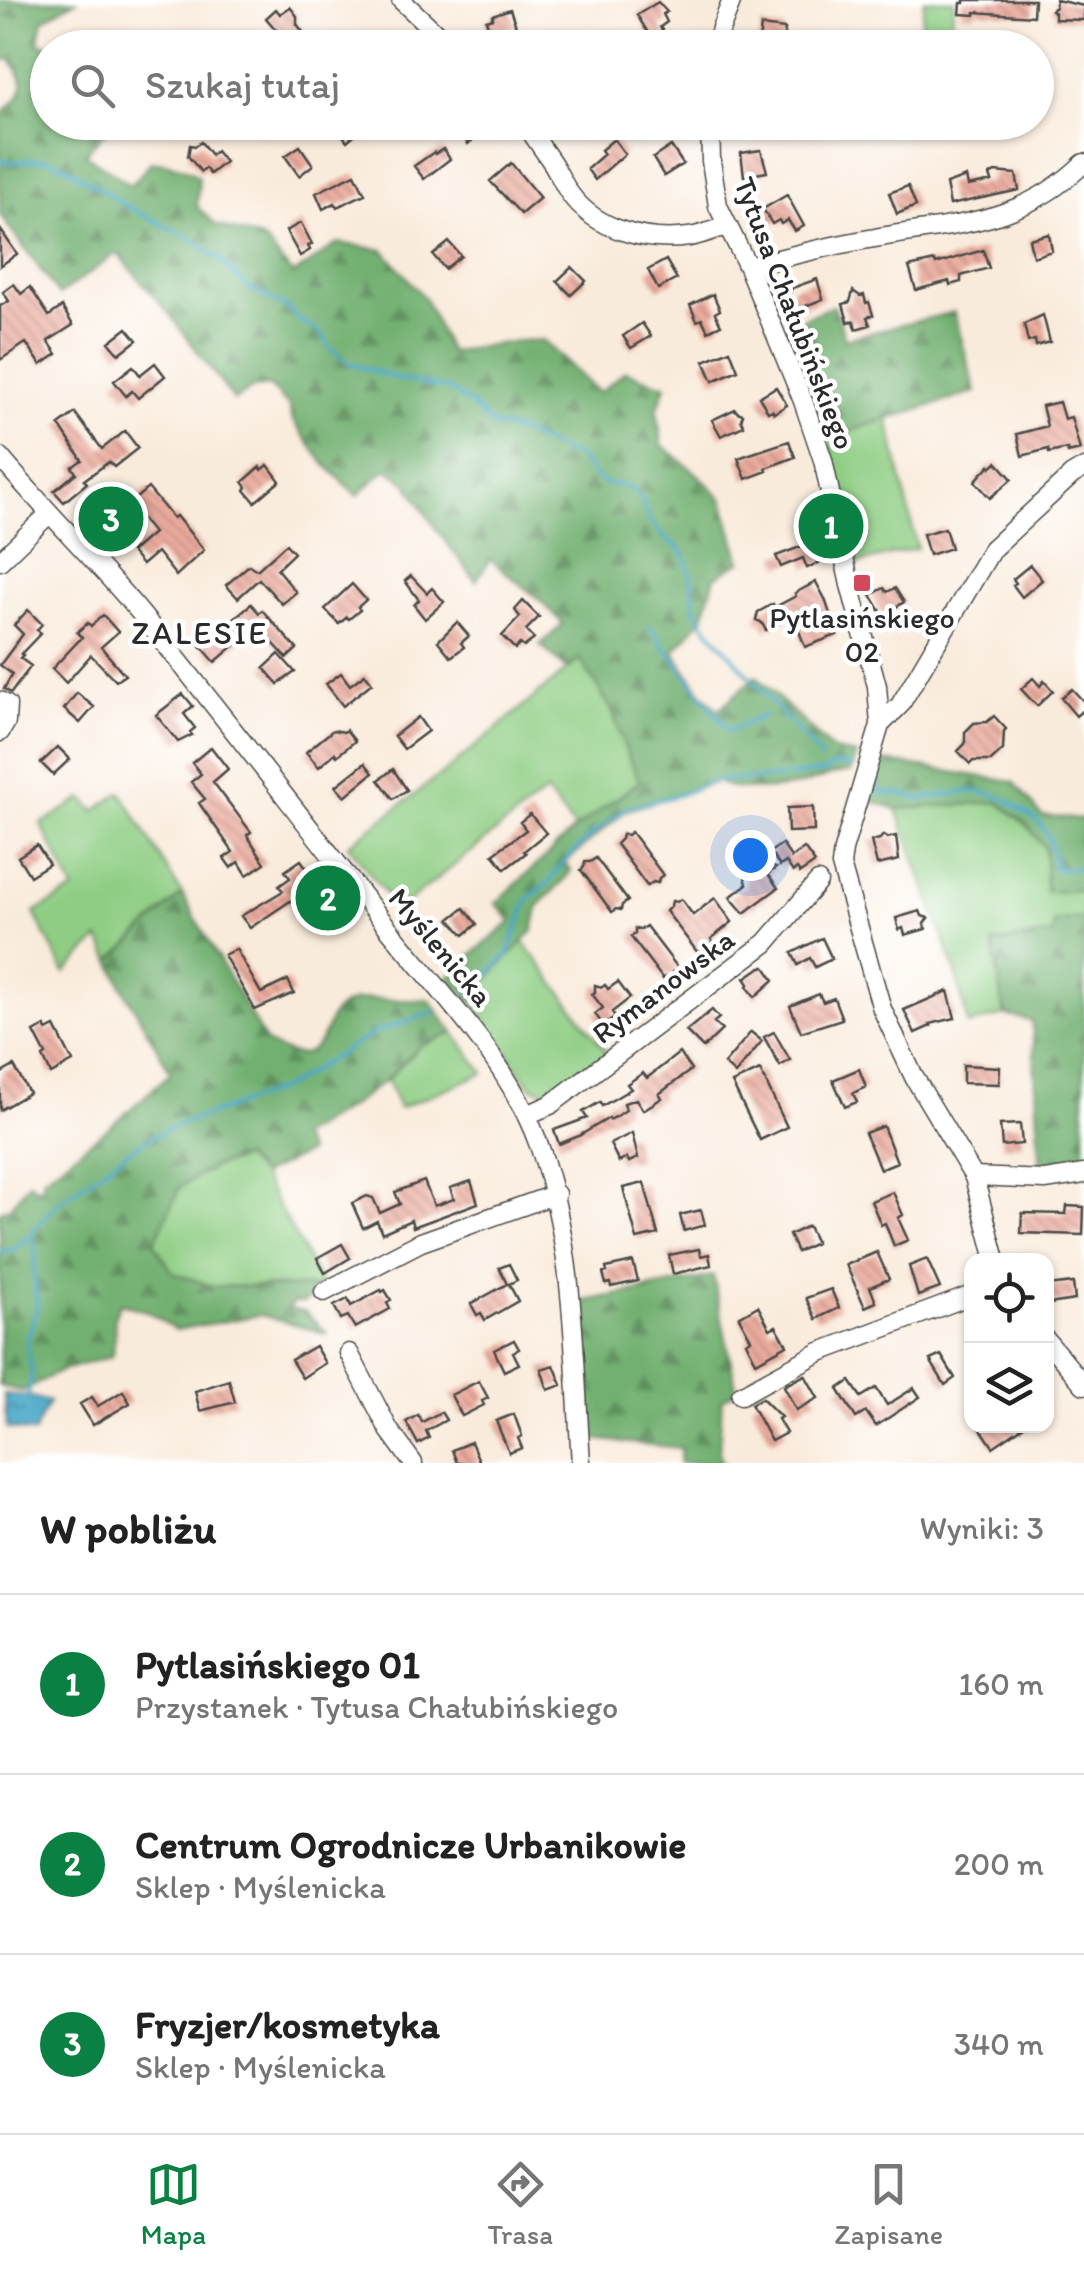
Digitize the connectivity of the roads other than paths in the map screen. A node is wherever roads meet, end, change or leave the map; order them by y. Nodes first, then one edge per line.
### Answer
1 (401, 0) edge
2 (732, 0) edge
3 (433, 30) edge
4 (720, 30) edge
5 (536, 140) edge
6 (711, 140) edge
7 (1084, 162) edge
8 (726, 226) junction
9 (748, 266) junction
10 (0, 457) edge
11 (1084, 468) edge
12 (50, 514) junction
13 (0, 561) edge
14 (0, 701) edge
15 (880, 724) junction
16 (0, 732) edge
17 (818, 882) dead end
18 (527, 1115) junction
19 (1084, 1174) edge
20 (974, 1177) junction
21 (556, 1194) junction
22 (994, 1253) edge
23 (324, 1292) dead end
24 (964, 1298) edge
25 (1049, 1343) edge
26 (349, 1353) dead end
27 (1084, 1384) edge
28 (741, 1396) dead end
29 (413, 1463) edge
30 (581, 1463) edge

1 - 3 street
2 - 4 street
5 - 8 street
6 - 8 street, Tytusa Chałubińskiego
7 - 9 street
8 - 9 street, Tytusa Chałubińskiego
9 - 15 street, Tytusa Chałubińskiego
10 - 12 street, Myślenicka
11 - 15 street
12 - 13 street
12 - 18 street, Myślenicka
14 - 16 street
15 - 20 street, Tytusa Chałubińskiego
17 - 18 street, Rymanowska
18 - 21 street, Myślenicka
19 - 20 street
20 - 22 street, Tytusa Chałubińskiego
21 - 23 street
21 - 30 street, Myślenicka
24 - 28 street
25 - 27 street
26 - 29 street

